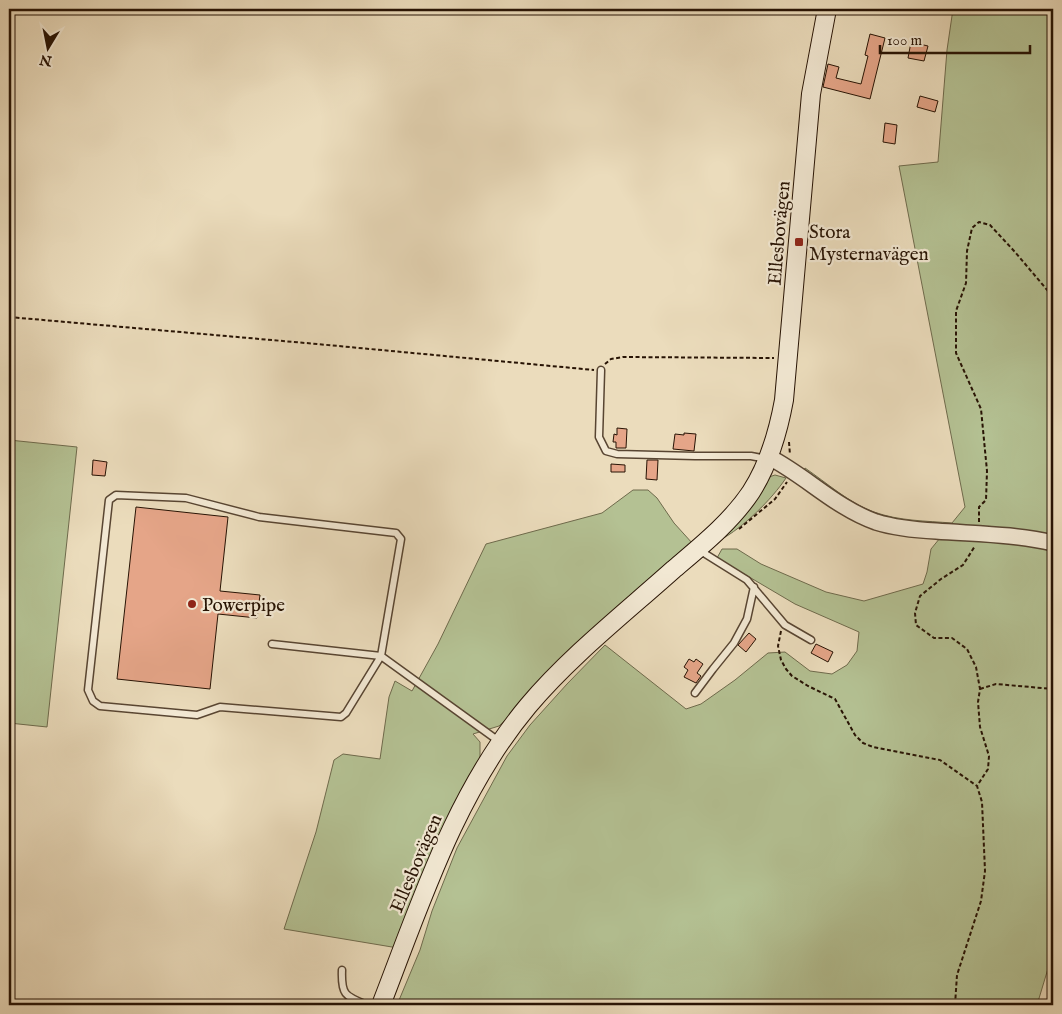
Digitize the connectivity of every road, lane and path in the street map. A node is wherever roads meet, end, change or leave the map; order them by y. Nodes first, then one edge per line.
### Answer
1 (827, 9) edge
2 (1053, 291) edge
3 (9, 317) edge
4 (789, 360) junction
5 (601, 370) junction
6 (789, 439) dead end
7 (768, 458) junction
8 (793, 464) junction
9 (979, 529) junction
10 (734, 533) dead end
11 (1053, 543) edge
12 (698, 549) junction
13 (754, 587) junction
14 (784, 624) junction
15 (811, 640) dead end
16 (272, 644) dead end
17 (381, 656) junction
18 (980, 689) junction
19 (1053, 689) edge
20 (695, 693) dead end
21 (501, 743) junction
22 (977, 786) junction
23 (342, 970) dead end
24 (367, 1005) edge
25 (381, 1005) edge
26 (955, 1005) edge

1 - 4 main road, Ellesbovägen
2 - 9 path
3 - 5 path
4 - 5 path
4 - 7 main road, Ellesbovägen
5 - 7 lane
6 - 8 path
7 - 8 street
7 - 12 main road, Ellesbovägen
8 - 9 street
8 - 10 path
9 - 11 street
9 - 18 path
12 - 13 lane
12 - 21 main road, Ellesbovägen
13 - 14 lane
13 - 20 lane
14 - 15 lane
14 - 22 path
16 - 17 lane
17 - 17 lane
17 - 21 lane
18 - 19 path
18 - 22 path
21 - 25 main road, Ellesbovägen
22 - 26 path
23 - 24 lane

